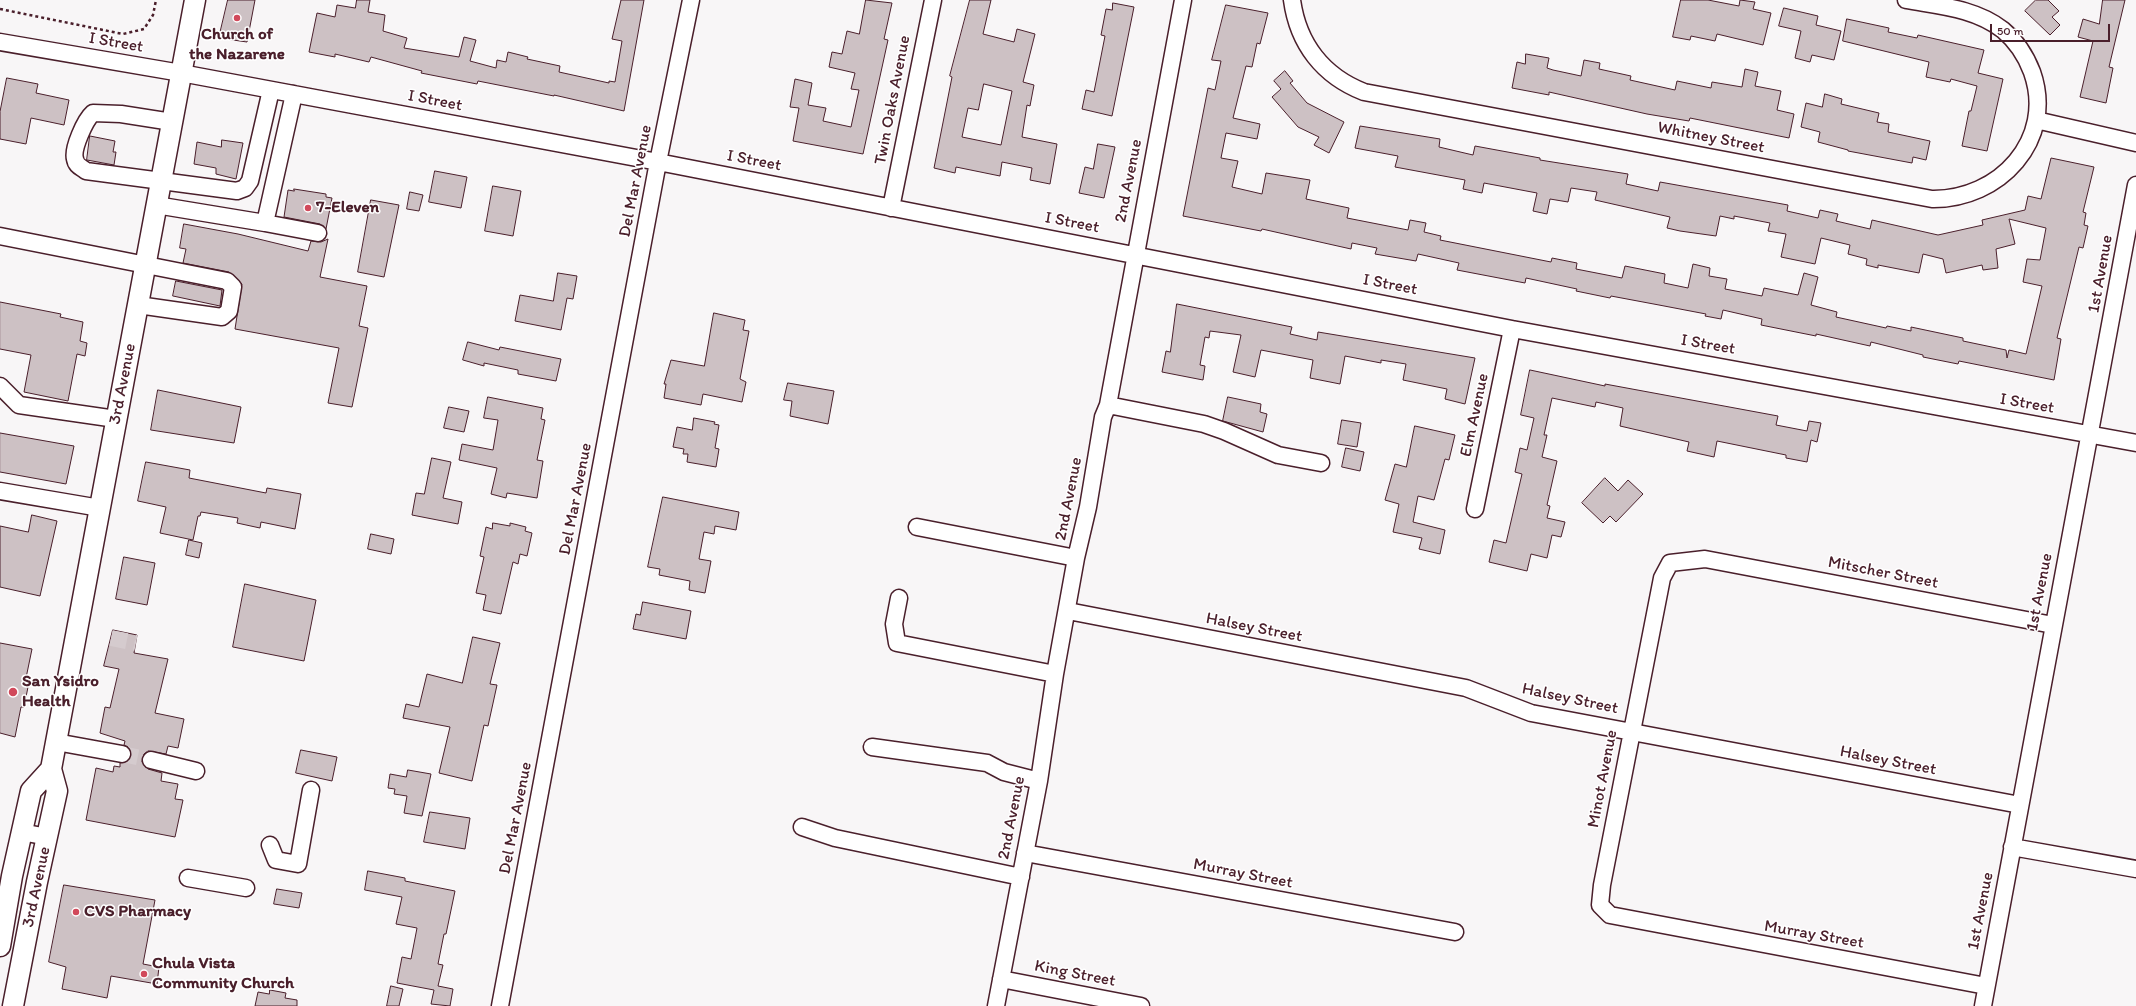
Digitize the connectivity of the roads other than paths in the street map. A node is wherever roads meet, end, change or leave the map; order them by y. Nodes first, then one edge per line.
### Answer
1 (195, 0) edge
2 (691, 0) edge
3 (933, 0) edge
4 (1184, 0) edge
5 (1292, 0) edge
6 (1906, 0) edge
7 (0, 42) edge
8 (181, 73) junction
9 (271, 90) junction
10 (294, 94) junction
11 (2036, 120) junction
12 (172, 122) junction
13 (2136, 142) edge
14 (658, 162) junction
15 (161, 180) junction
16 (2136, 185) edge
17 (156, 205) junction
18 (891, 208) junction
19 (265, 223) junction
20 (318, 233) dead end
21 (0, 236) edge
22 (1135, 254) junction
23 (145, 266) junction
24 (138, 304) junction
25 (1512, 329) junction
26 (0, 386) edge
27 (1108, 405) junction
28 (116, 419) junction
29 (2091, 435) junction
30 (2136, 443) edge
31 (1321, 463) dead end
32 (0, 491) edge
33 (100, 508) junction
34 (1475, 509) dead end
35 (917, 527) dead end
36 (1076, 558) junction
37 (1705, 559) joint
38 (899, 598) dead end
39 (1068, 611) junction
40 (2053, 625) junction
41 (1055, 674) junction
42 (1632, 732) junction
43 (56, 742) junction
44 (872, 747) dead end
45 (122, 754) tunnel mouth
46 (151, 760) tunnel mouth
47 (51, 769) junction
48 (196, 771) dead end
49 (1039, 781) junction
50 (311, 790) dead end
51 (2020, 805) junction
52 (802, 827) dead end
53 (21, 832) junction
54 (48, 837) junction
55 (270, 845) dead end
56 (2012, 847) junction
57 (1025, 853) junction
58 (2136, 869) edge
59 (1020, 877) junction
60 (188, 878) dead end
61 (246, 888) dead end
62 (1636, 921) joint
63 (1455, 932) dead end
64 (0, 946) edge
65 (1002, 978) junction
66 (1986, 986) junction
67 (13, 1006) edge
68 (500, 1006) edge
69 (996, 1006) edge
70 (1141, 1006) edge
71 (1982, 1006) edge

1 - 8 main road, 3rd Avenue
2 - 14 street, Del Mar Avenue
3 - 18 street, Twin Oaks Avenue
4 - 22 street, 2nd Avenue
5 - 11 street, Whitney Street
6 - 11 street, Whitney Street
7 - 8 street, I Street
8 - 9 street, I Street
8 - 12 main road, 3rd Avenue
9 - 10 street, I Street
9 - 15 street
10 - 14 street, I Street
10 - 19 street
11 - 13 street
12 - 15 main road, 3rd Avenue
12 - 15 street
14 - 18 street, I Street
14 - 68 street, Del Mar Avenue
15 - 17 main road, 3rd Avenue
16 - 29 street, 1st Avenue
17 - 19 street
17 - 23 main road, 3rd Avenue
18 - 22 street, I Street
19 - 20 street
21 - 23 street
22 - 25 street, I Street
22 - 27 street, 2nd Avenue
23 - 24 main road, 3rd Avenue
23 - 24 street
24 - 28 main road, 3rd Avenue
25 - 29 street, I Street
25 - 34 street, Elm Avenue
26 - 28 street
27 - 31 street
27 - 36 street, 2nd Avenue
28 - 33 main road, 3rd Avenue
29 - 30 street, I Street
29 - 40 street, 1st Avenue
32 - 33 street
33 - 43 main road, 3rd Avenue
35 - 36 street
36 - 39 street, 2nd Avenue
37 - 40 street, Mitscher Street
37 - 42 street, Minot Avenue
38 - 41 street
39 - 41 street, 2nd Avenue
39 - 42 street, Halsey Street
40 - 51 street, 1st Avenue
41 - 49 street, 2nd Avenue
42 - 51 street, Halsey Street
42 - 62 street, Minot Avenue
43 - 45 street
43 - 47 main road, 3rd Avenue
44 - 49 street
46 - 48 street
47 - 53 main road, 3rd Avenue
47 - 54 main road, 3rd Avenue
49 - 57 street, 2nd Avenue
50 - 55 street
51 - 56 street, 1st Avenue
52 - 59 street
53 - 54 street
53 - 64 main road, 3rd Avenue
54 - 67 main road, 3rd Avenue
56 - 58 street
56 - 66 street, 1st Avenue
57 - 59 street, 2nd Avenue
57 - 63 street, Murray Street
59 - 65 street, 2nd Avenue
60 - 61 street
62 - 66 street, Murray Street
65 - 69 street, 2nd Avenue
65 - 70 street, King Street
66 - 71 street, 1st Avenue

